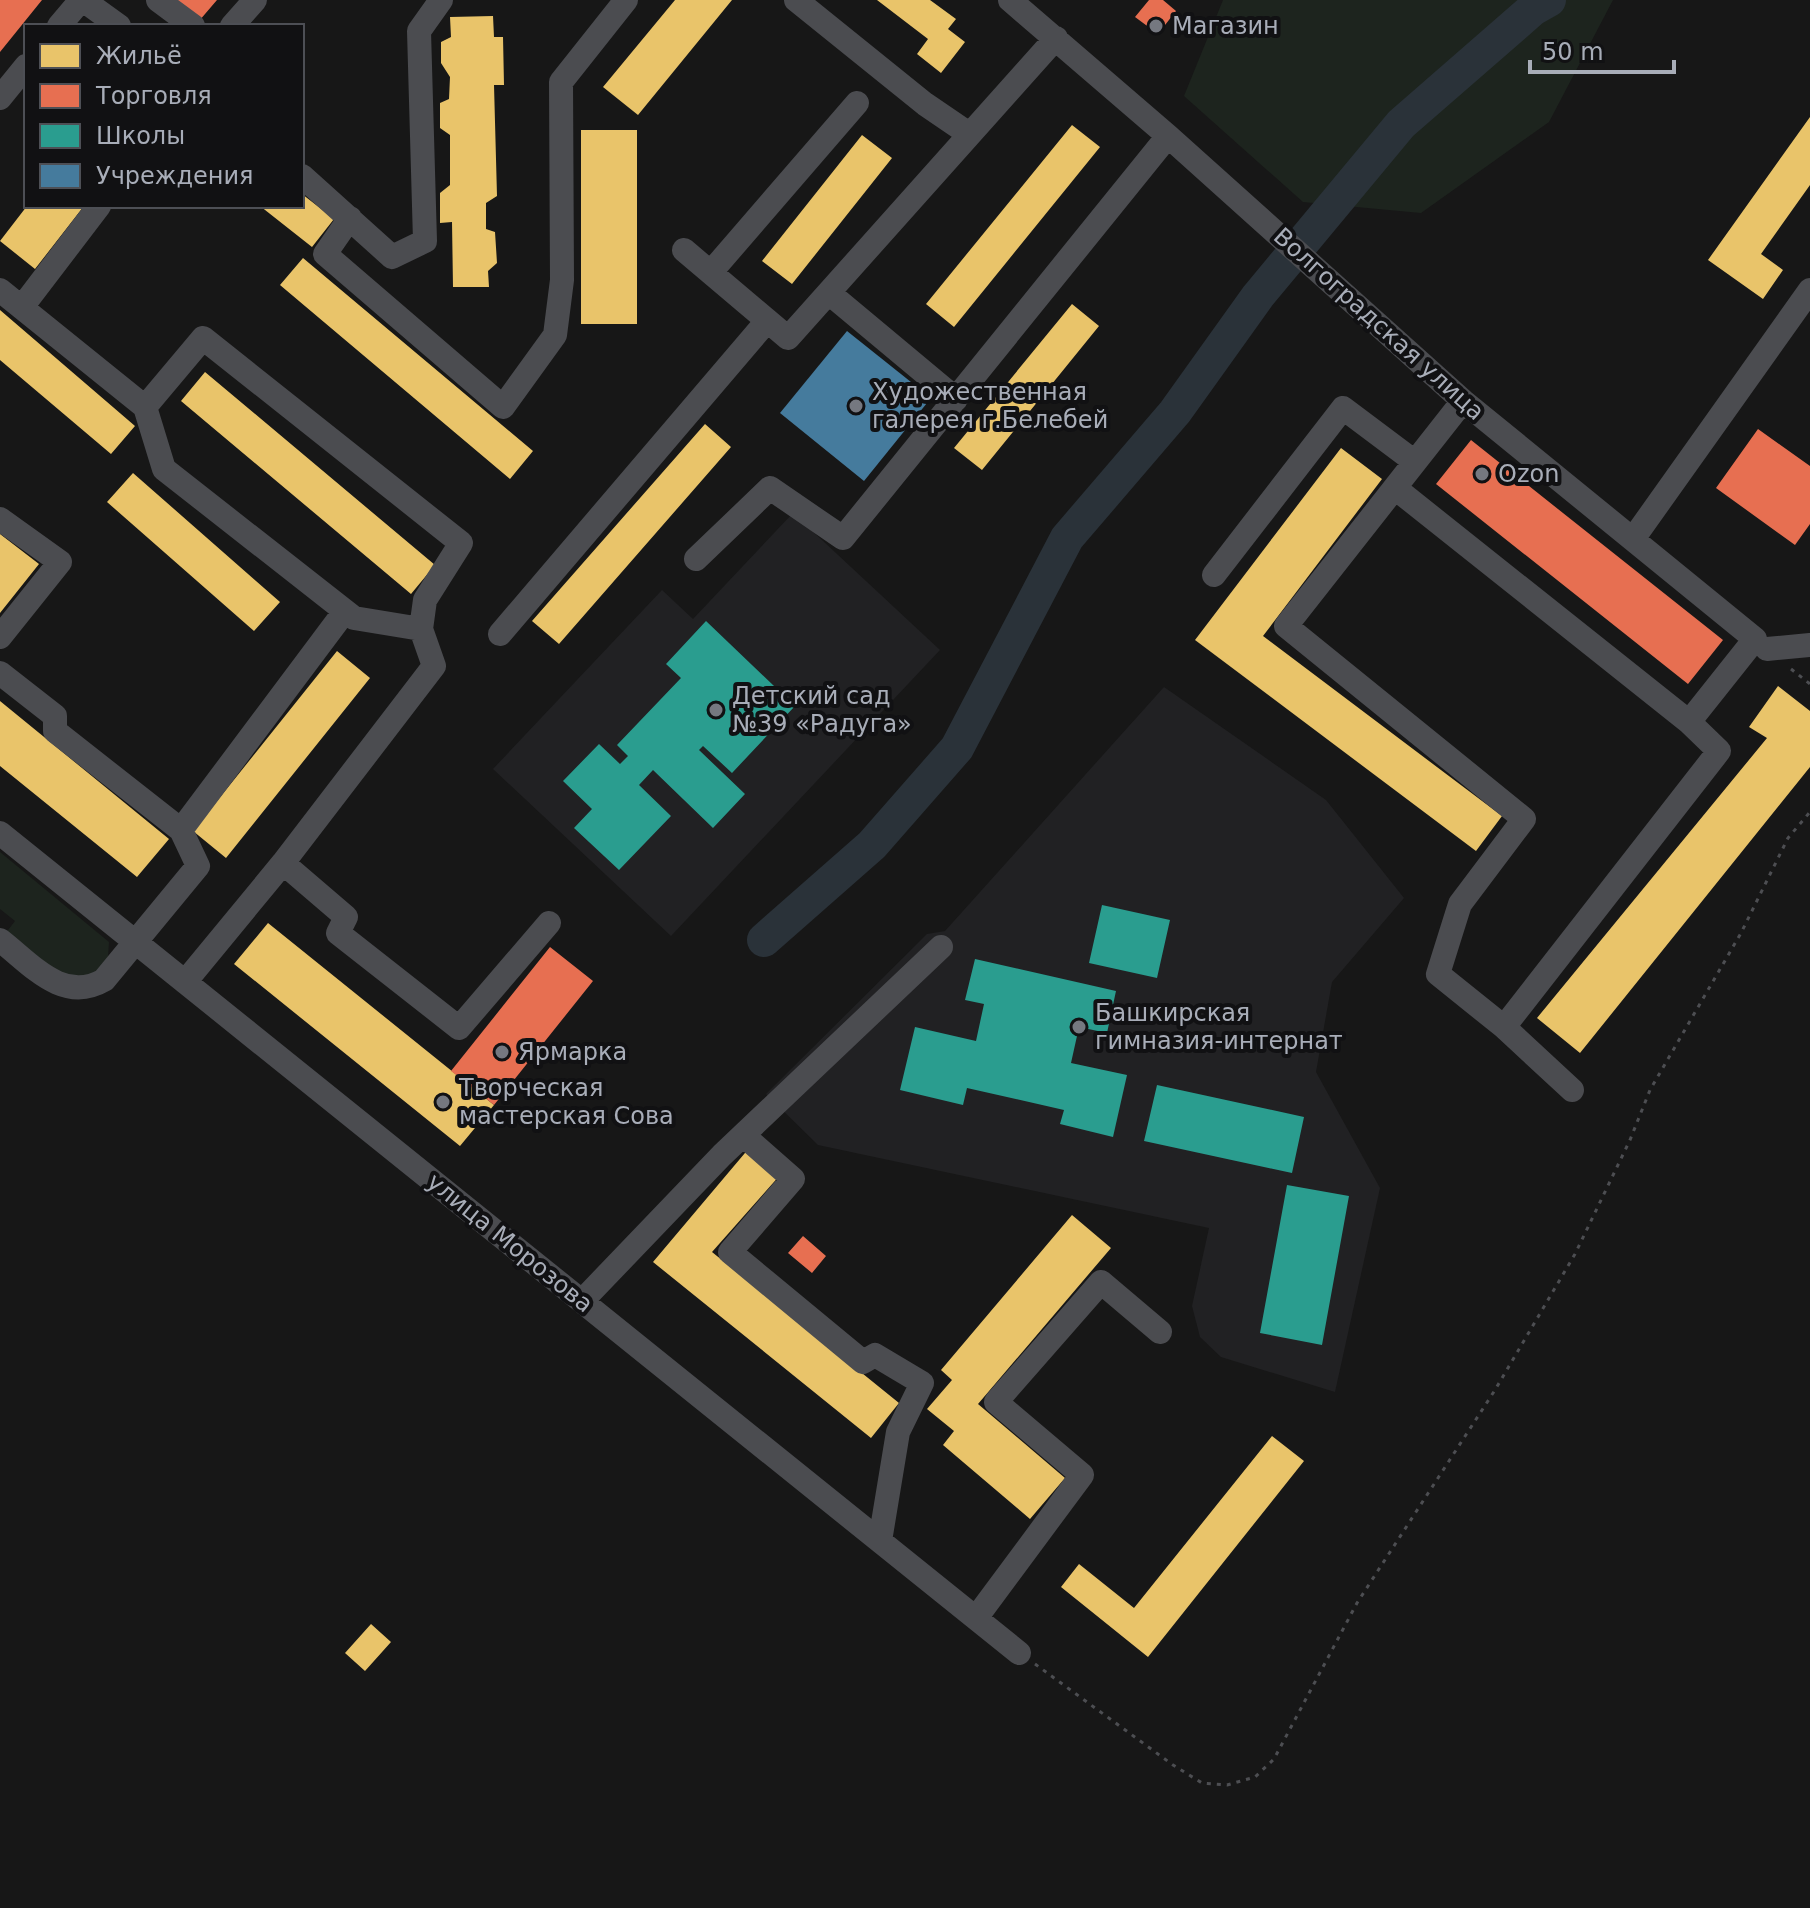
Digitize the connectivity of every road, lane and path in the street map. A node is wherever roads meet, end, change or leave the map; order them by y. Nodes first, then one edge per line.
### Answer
1 (82, 0) edge
2 (158, 0) edge
3 (255, 0) edge
4 (441, 0) edge
5 (626, 0) edge
6 (796, 0) edge
7 (1010, 0) edge
8 (61, 24) edge
9 (116, 24) edge
10 (190, 24) edge
11 (234, 24) edge
12 (1056, 38) junction
13 (24, 68) edge
14 (0, 98) edge
15 (857, 103) dead end
16 (969, 134) junction
17 (1168, 136) junction
18 (304, 178) edge
19 (97, 208) edge
20 (350, 218) junction
21 (684, 250) dead end
22 (711, 272) junction
23 (1810, 290) edge
24 (0, 292) edge
25 (829, 293) junction
26 (22, 307) junction
27 (767, 321) junction
28 (956, 399) junction
29 (1463, 401) junction
30 (145, 407) junction
31 (1415, 462) junction
32 (1395, 488) junction
33 (0, 519) edge
34 (1633, 539) junction
35 (696, 559) dead end
36 (1214, 575) dead end
37 (345, 611) junction
38 (421, 629) junction
39 (500, 634) dead end
40 (0, 637) edge
41 (1761, 644) junction
42 (1810, 645) edge
43 (0, 673) edge
44 (1689, 722) junction
45 (1810, 812) edge
46 (181, 830) junction
47 (0, 833) edge
48 (283, 863) junction
49 (549, 923) dead end
50 (0, 940) edge
51 (135, 942) junction
52 (941, 947) dead end
53 (185, 982) junction
54 (1504, 1027) junction
55 (1572, 1090) dead end
56 (743, 1135) junction
57 (582, 1301) junction
58 (1160, 1332) dead end
59 (880, 1541) junction
60 (976, 1618) junction
61 (1019, 1653) joint

1 - 8 street
1 - 9 street
2 - 10 street
3 - 11 street
4 - 20 street
5 - 20 street
6 - 16 street
7 - 12 street, Волгоградская улица
12 - 16 street
12 - 17 street, Волгоградская улица
13 - 14 street
15 - 22 street
16 - 25 street
17 - 28 street
17 - 29 street, Волгоградская улица
18 - 20 street
19 - 26 street
21 - 22 street
22 - 27 street
23 - 34 street
24 - 26 street
25 - 27 street
25 - 28 street
26 - 30 street
27 - 39 street
28 - 35 street
29 - 31 street
29 - 34 street, Волгоградская улица
30 - 37 street
30 - 38 street
31 - 32 street
31 - 36 street
32 - 44 street
32 - 54 street
33 - 40 street
34 - 41 street, Волгоградская улица
37 - 38 street
37 - 46 street
38 - 48 street
41 - 42 street
41 - 44 street
43 - 46 street
44 - 54 street
45 - 61 path
46 - 51 street
47 - 51 street, улица Морозова
48 - 49 street
48 - 53 street
50 - 51 street
51 - 53 street, улица Морозова
52 - 56 street
53 - 57 street, улица Морозова
54 - 55 street
56 - 57 street
56 - 59 street
57 - 59 street, улица Морозова
58 - 60 street
59 - 60 street, улица Морозова
60 - 61 street, улица Морозова

